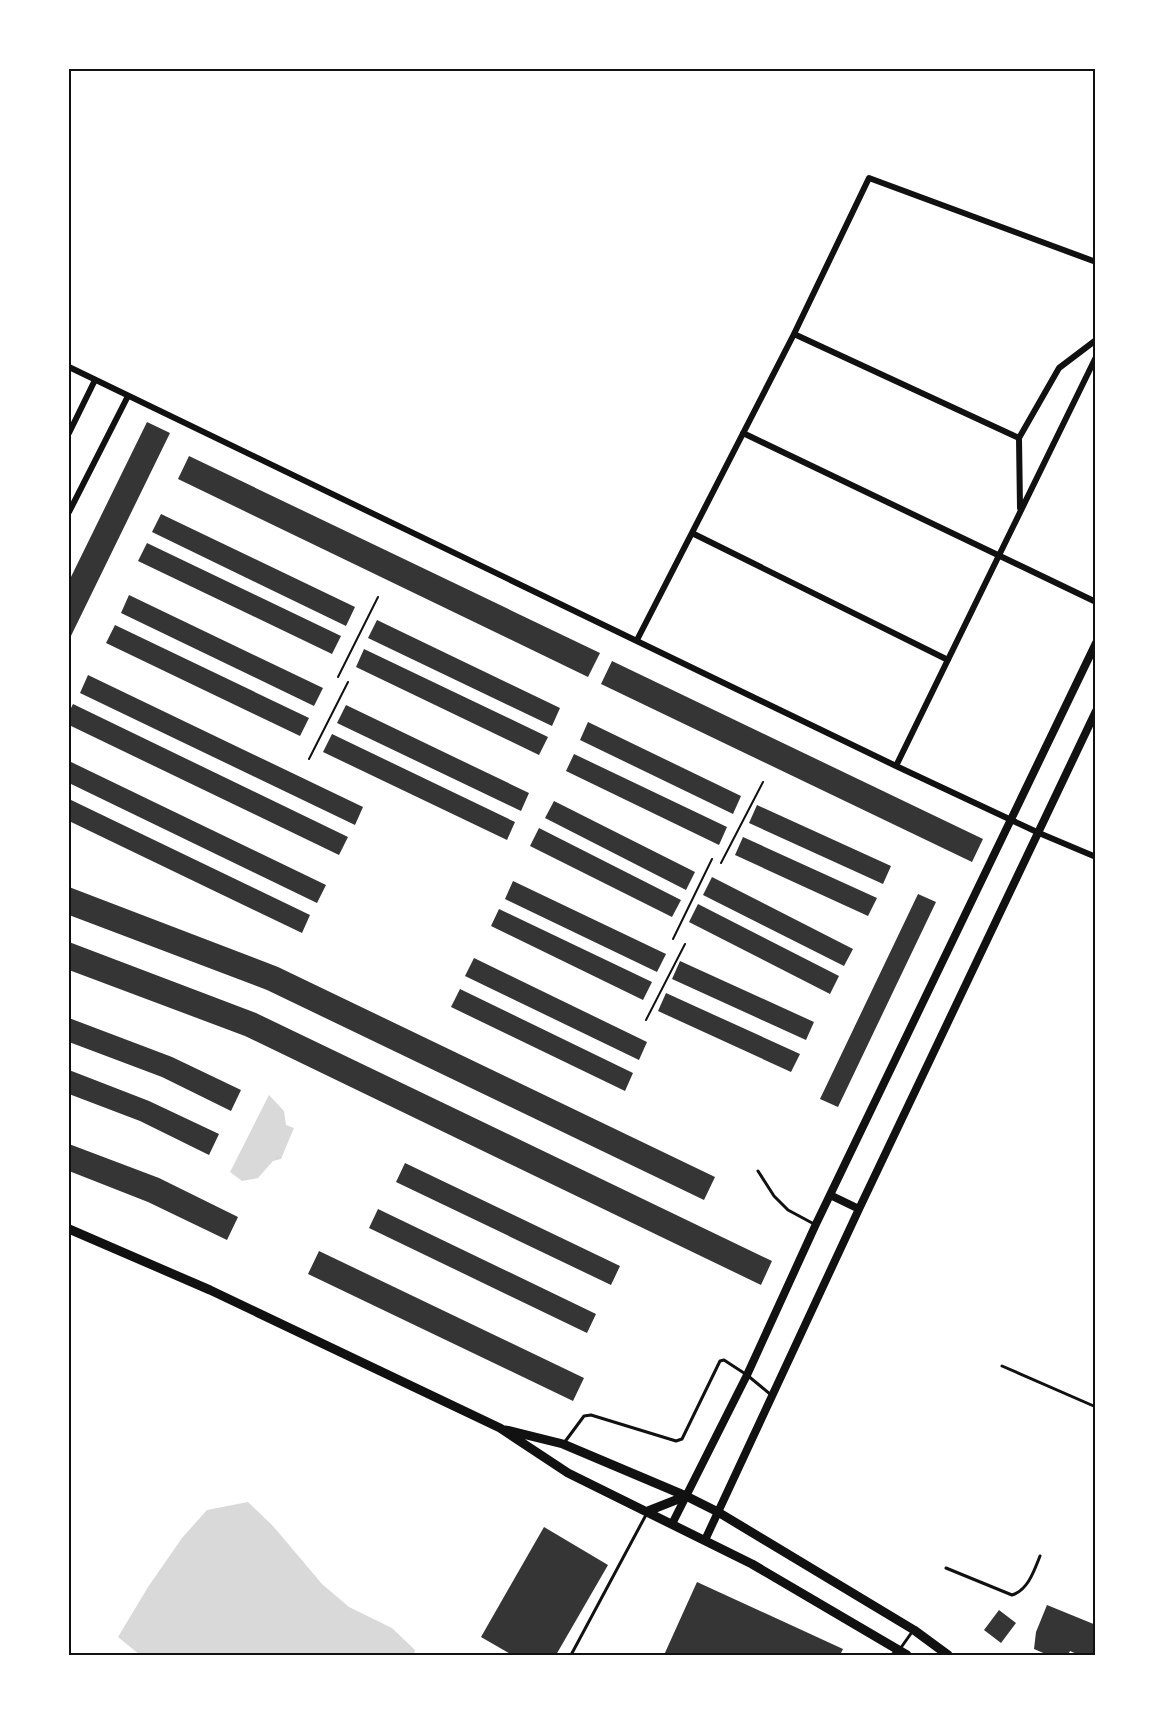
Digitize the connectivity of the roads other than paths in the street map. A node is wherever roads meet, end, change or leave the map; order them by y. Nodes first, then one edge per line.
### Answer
1 (1096, 262) edge
2 (794, 334) junction
3 (1096, 340) edge
4 (1096, 357) edge
5 (69, 367) edge
6 (95, 380) junction
7 (128, 396) junction
8 (69, 433) edge
9 (743, 433) junction
10 (1019, 438) junction
11 (69, 512) edge
12 (1020, 512) junction
13 (692, 533) junction
14 (999, 556) junction
15 (1096, 602) edge
16 (637, 640) junction
17 (1096, 643) edge
18 (948, 660) junction
19 (1096, 711) edge
20 (896, 766) junction
21 (1010, 820) junction
22 (1039, 833) junction
23 (1096, 857) edge
24 (758, 1171) dead end
25 (830, 1195) junction
26 (859, 1209) junction
27 (816, 1224) junction
28 (69, 1229) edge
29 (1002, 1366) dead end
30 (747, 1375) junction
31 (771, 1395) junction
32 (1096, 1407) edge
33 (500, 1428) junction
34 (563, 1444) junction
35 (686, 1496) junction
36 (648, 1511) junction
37 (718, 1512) junction
38 (672, 1524) junction
39 (705, 1540) junction
40 (1040, 1556) dead end
41 (946, 1568) dead end
42 (914, 1630) junction
43 (904, 1652) edge
44 (571, 1655) edge
45 (891, 1655) edge
46 (948, 1655) edge

1 - 2 street
2 - 9 street
2 - 10 street
3 - 10 street
4 - 12 street
5 - 6 street
6 - 7 street
6 - 8 street
7 - 11 street
7 - 16 street
9 - 13 street
9 - 14 street
10 - 12 street
12 - 14 street
13 - 16 street
13 - 18 street
14 - 15 street
14 - 18 street
16 - 20 street
17 - 21 main road
18 - 20 street
19 - 22 main road
20 - 21 street
21 - 22 street
21 - 25 main road
22 - 23 street
22 - 26 main road
24 - 27 lane
25 - 26 main road
25 - 27 main road
26 - 31 main road
27 - 30 main road
28 - 33 main road
29 - 32 lane
30 - 31 lane
30 - 34 lane
30 - 35 main road
31 - 37 main road
33 - 34 main road
33 - 36 main road
34 - 35 main road
35 - 36 main road
35 - 37 main road
35 - 38 main road
36 - 38 main road
36 - 44 lane
37 - 39 main road
37 - 42 main road
38 - 39 main road
39 - 43 main road
40 - 41 lane
42 - 43 lane
42 - 46 main road
43 - 45 lane

